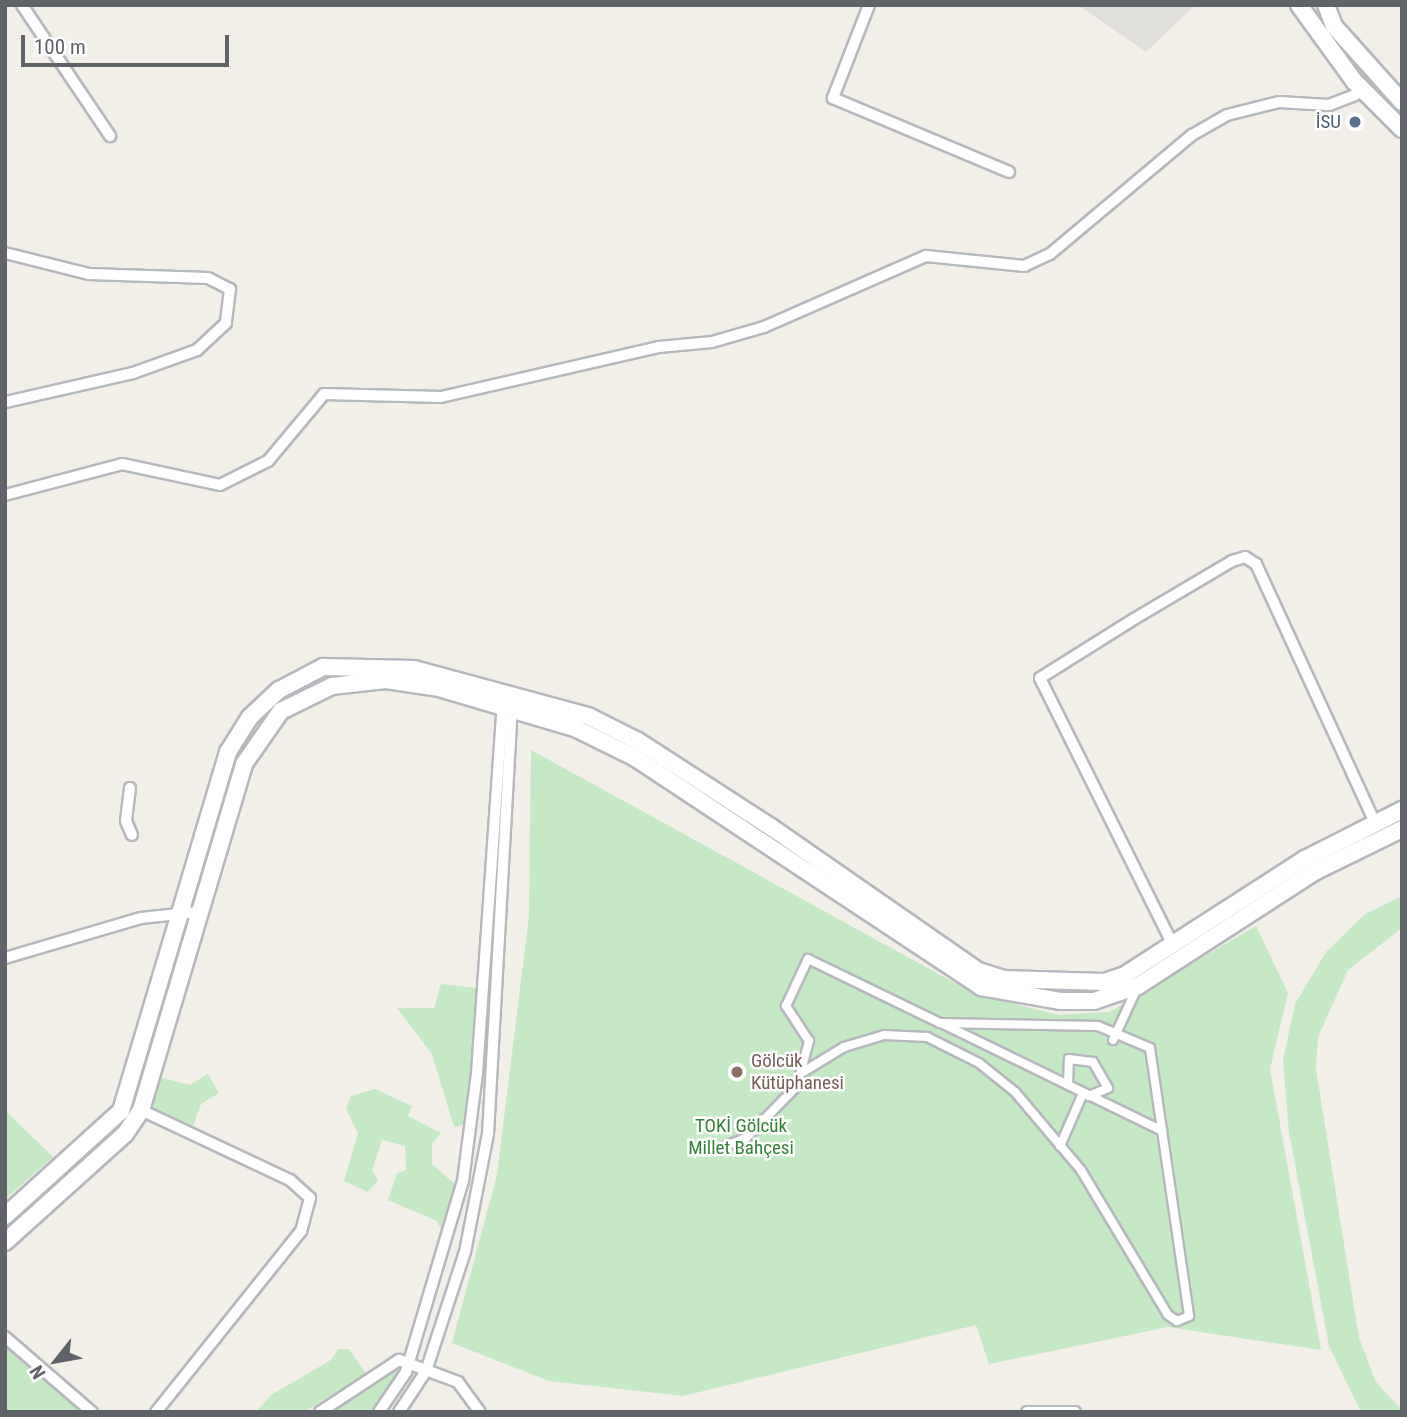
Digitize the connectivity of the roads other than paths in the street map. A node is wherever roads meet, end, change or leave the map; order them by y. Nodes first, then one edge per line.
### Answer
1 (22, 5) edge
2 (869, 5) edge
3 (1299, 5) edge
4 (1326, 5) edge
5 (1355, 95) dead end
6 (1402, 102) edge
7 (1402, 129) edge
8 (110, 135) dead end
9 (1009, 172) dead end
10 (5, 253) edge
11 (5, 402) edge
12 (5, 495) edge
13 (508, 699) junction
14 (130, 788) dead end
15 (1402, 810) edge
16 (1375, 823) junction
17 (1402, 829) edge
18 (132, 835) dead end
19 (197, 912) junction
20 (175, 915) junction
21 (1172, 945) junction
22 (5, 958) edge
23 (1138, 986) junction
24 (940, 1023) junction
25 (1115, 1037) junction
26 (803, 1072) junction
27 (1068, 1085) junction
28 (1086, 1094) junction
29 (141, 1111) junction
30 (1162, 1131) junction
31 (1060, 1146) junction
32 (721, 1148) dead end
33 (5, 1216) edge
34 (5, 1242) edge
35 (5, 1337) edge
36 (409, 1364) junction
37 (426, 1371) junction
38 (92, 1412) edge
39 (156, 1412) edge
40 (320, 1412) edge
41 (379, 1412) edge
42 (399, 1412) edge
43 (480, 1412) edge
44 (1027, 1412) edge
45 (1075, 1412) edge

1 - 8 street
2 - 9 street
3 - 7 main road
4 - 6 main road
5 - 12 street
10 - 11 street
13 - 19 main road
13 - 20 main road
13 - 21 main road
13 - 23 main road
13 - 36 street
13 - 37 street
14 - 18 street
15 - 16 main road
16 - 21 main road
16 - 21 street
17 - 23 main road
19 - 20 street
19 - 29 main road
20 - 22 street
20 - 33 main road
23 - 25 street
24 - 25 street
24 - 26 street
24 - 27 street
25 - 30 street
26 - 31 street
26 - 32 street
27 - 28 street
27 - 28 street
28 - 30 street
28 - 31 street
29 - 34 main road
29 - 39 street
30 - 31 street
35 - 38 street
36 - 37 street
36 - 40 street
36 - 41 street
37 - 42 street
37 - 43 street
44 - 45 street

